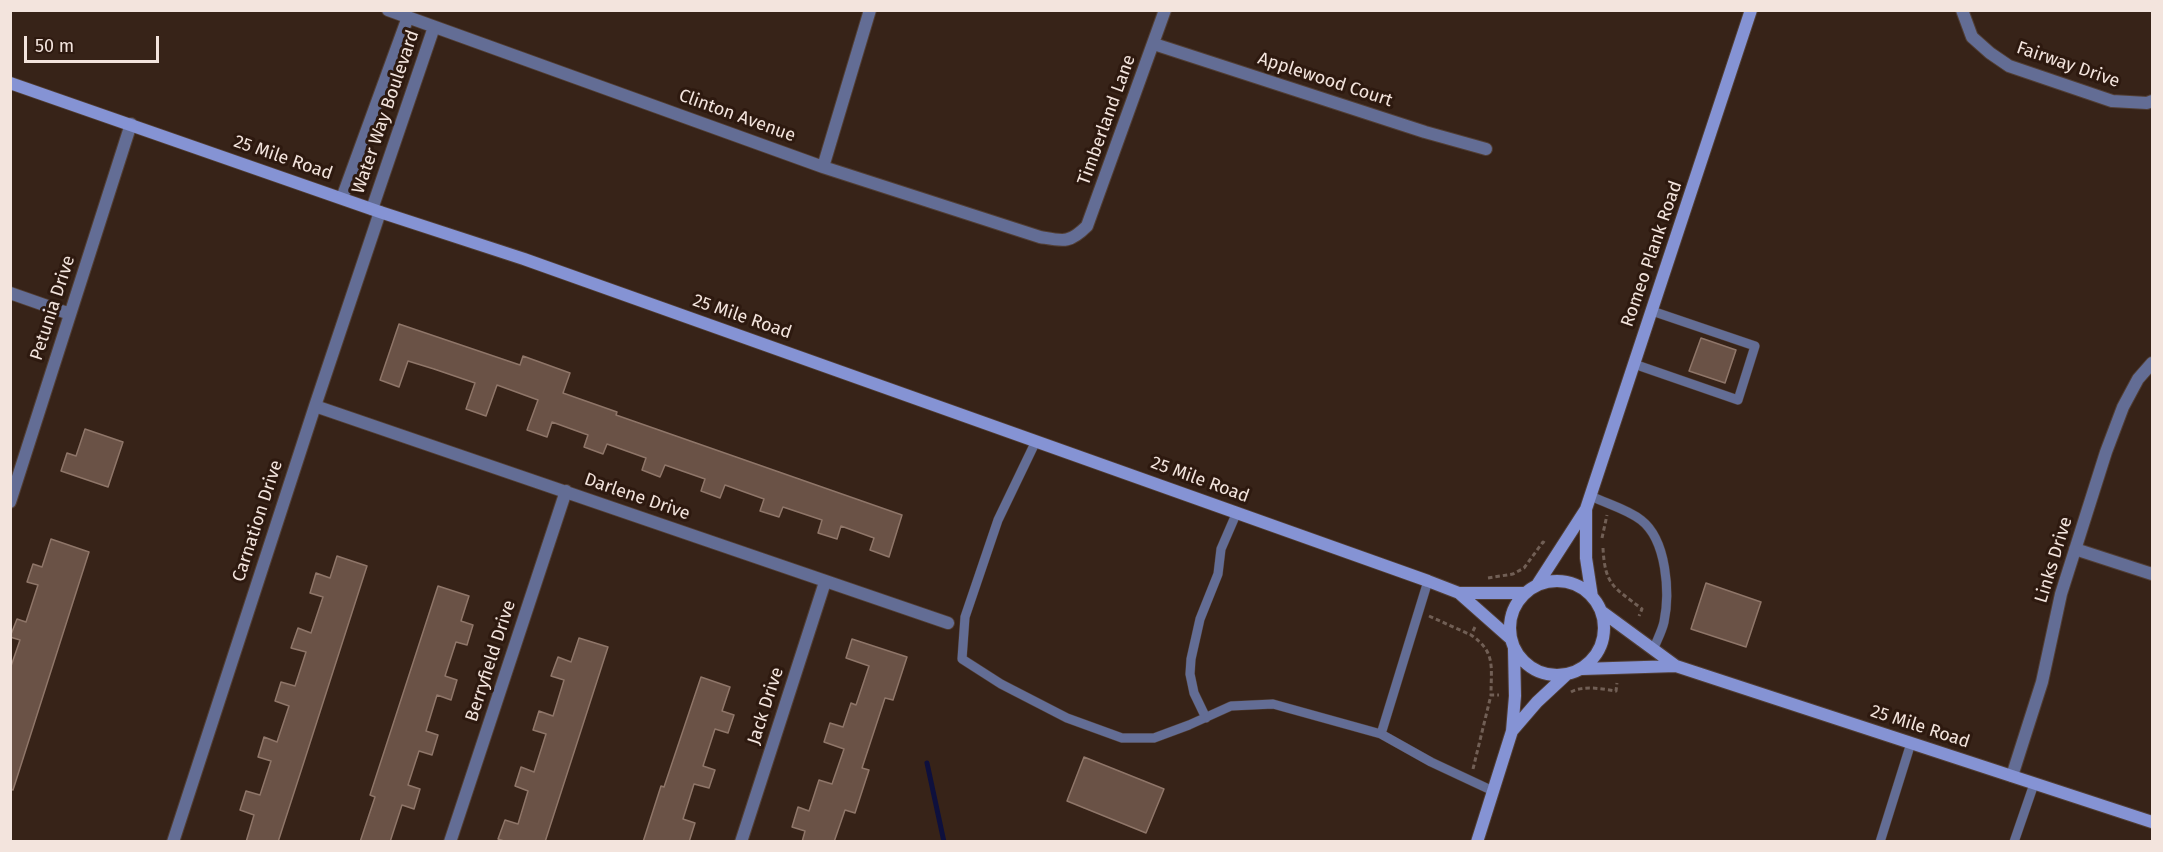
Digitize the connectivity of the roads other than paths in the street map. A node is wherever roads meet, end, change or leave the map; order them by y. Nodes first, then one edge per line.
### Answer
1 (388, 10) edge
2 (870, 10) edge
3 (1165, 10) edge
4 (1751, 10) edge
5 (1962, 10) edge
6 (408, 17) junction
7 (434, 27) junction
8 (1154, 44) junction
9 (10, 83) edge
10 (2152, 101) edge
11 (131, 124) junction
12 (1486, 149) dead end
13 (823, 167) junction
14 (342, 198) junction
15 (376, 210) junction
16 (1076, 237) joint
17 (10, 293) edge
18 (1652, 312) junction
19 (70, 314) junction
20 (2152, 363) edge
21 (1634, 364) junction
22 (315, 406) junction
23 (1036, 441) junction
24 (566, 491) junction
25 (1591, 496) junction
26 (10, 502) edge
27 (1586, 509) junction
28 (1237, 512) junction
29 (2075, 549) junction
30 (2152, 574) edge
31 (1428, 581) junction
32 (825, 582) junction
33 (1537, 585) junction
34 (1459, 593) junction
35 (1525, 593) junction
36 (1592, 597) junction
37 (1601, 611) junction
38 (948, 622) dead end
39 (1512, 644) junction
40 (1654, 648) junction
41 (1676, 666) junction
42 (1582, 669) junction
43 (1566, 675) junction
44 (1206, 718) junction
45 (1512, 731) junction
46 (1381, 734) junction
47 (1911, 743) junction
48 (2012, 776) junction
49 (2034, 784) junction
50 (1493, 791) junction
51 (2152, 822) edge
52 (173, 842) edge
53 (450, 842) edge
54 (741, 842) edge
55 (1477, 842) edge
56 (1880, 842) edge
57 (2014, 842) edge

1 - 6 street, Clinton Avenue
2 - 13 street
3 - 8 street, Timberland Lane
4 - 18 street, Romeo Plank Road
5 - 10 street, Fairway Drive
6 - 7 street, Clinton Avenue
6 - 14 street, Water Way Boulevard
7 - 13 street, Clinton Avenue
7 - 15 street, Water Way Boulevard
8 - 12 street, Applewood Court
8 - 16 street, Timberland Lane
9 - 11 street, 25 Mile Road
11 - 14 street, 25 Mile Road
11 - 19 street, Petunia Drive
13 - 16 street, Clinton Avenue
14 - 15 street, 25 Mile Road
15 - 22 street, Carnation Drive
15 - 23 street, 25 Mile Road
17 - 19 street
18 - 21 street, Romeo Plank Road
18 - 21 lane
19 - 26 street, Petunia Drive
20 - 29 street, Links Drive
21 - 25 street, Romeo Plank Road
22 - 24 street, Darlene Drive
22 - 52 street, Carnation Drive
23 - 28 street, 25 Mile Road
23 - 44 lane
24 - 32 street, Darlene Drive
24 - 53 street, Berryfield Drive
25 - 27 street, Romeo Plank Road
25 - 40 lane
27 - 33 street, Romeo Plank Road
27 - 36 street, Romeo Plank Road
28 - 31 street, 25 Mile Road
28 - 44 lane
29 - 30 street
29 - 48 street, Links Drive
31 - 34 street, 25 Mile Road
31 - 46 lane
32 - 38 street, Darlene Drive
32 - 54 street, Jack Drive
33 - 35 street
33 - 36 street
34 - 35 street, 25 Mile Road
34 - 39 street, 25 Mile Road
35 - 39 street
36 - 37 street
37 - 40 street, 25 Mile Road
37 - 42 street
39 - 43 street
39 - 45 street
40 - 41 street, 25 Mile Road
41 - 42 street, 25 Mile Road
41 - 47 street, 25 Mile Road
42 - 43 street
43 - 45 street
44 - 46 lane
45 - 50 street
46 - 50 lane
47 - 48 street, 25 Mile Road
47 - 56 lane
48 - 49 street, 25 Mile Road
49 - 51 street, 25 Mile Road
49 - 57 lane
50 - 55 street

